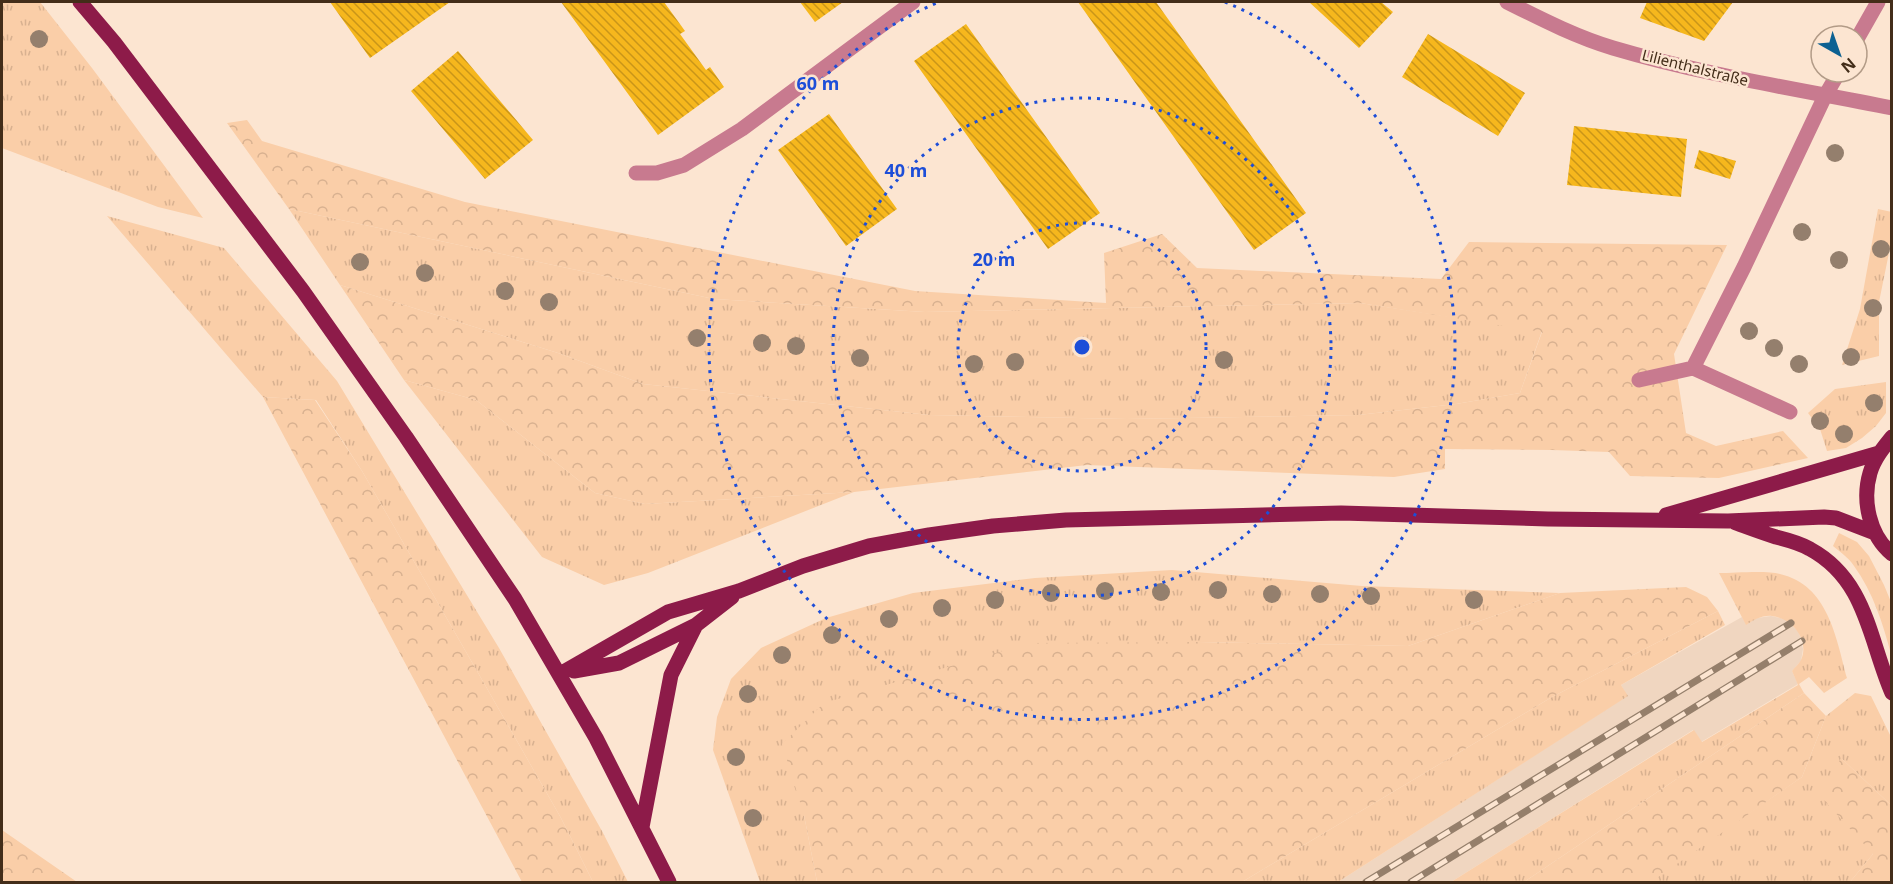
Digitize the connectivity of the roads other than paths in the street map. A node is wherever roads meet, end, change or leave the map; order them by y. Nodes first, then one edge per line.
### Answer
1 (80, 2) edge
2 (913, 2) edge
3 (1508, 2) edge
4 (1878, 2) edge
5 (1866, 24) edge
6 (1832, 84) edge
7 (1825, 96) junction
8 (1892, 108) edge
9 (636, 173) dead end
10 (1693, 368) junction
11 (1639, 380) dead end
12 (1790, 412) dead end
13 (1892, 437) edge
14 (1879, 453) junction
15 (1651, 520) junction
16 (1728, 520) junction
17 (1875, 533) junction
18 (1892, 554) edge
19 (740, 591) junction
20 (696, 625) junction
21 (560, 674) junction
22 (1892, 693) edge
23 (642, 828) junction
24 (669, 882) edge

1 - 21 main road
2 - 9 street
3 - 7 street, Lilienthalstraße
4 - 5 street
6 - 7 street
7 - 8 street, Lilienthalstraße
7 - 10 street
10 - 11 street
10 - 12 street
13 - 14 main road
14 - 15 main road
14 - 17 main road
15 - 16 main road
15 - 19 main road
16 - 17 main road
16 - 22 main road
17 - 18 main road
19 - 20 main road
19 - 21 main road
20 - 21 main road
20 - 23 main road
21 - 23 main road
23 - 24 main road

